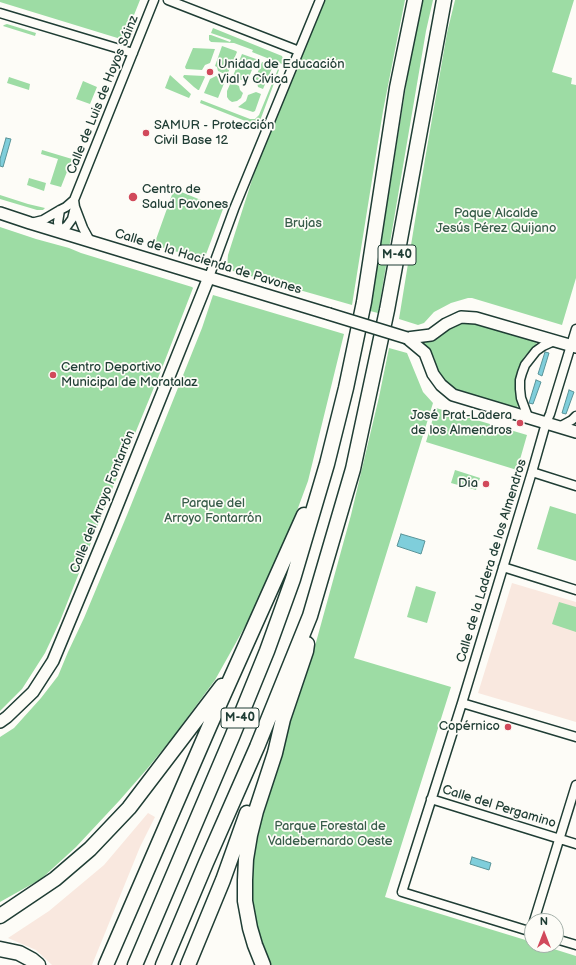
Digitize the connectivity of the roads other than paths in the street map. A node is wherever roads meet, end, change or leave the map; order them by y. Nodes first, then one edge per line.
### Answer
1 (154, 0) edge
2 (168, 0) edge
3 (320, 0) edge
4 (415, 0) edge
5 (444, 0) edge
6 (0, 12) edge
7 (299, 52) junction
8 (133, 53) junction
9 (74, 203) junction
10 (60, 210) junction
11 (0, 213) edge
12 (30, 223) junction
13 (59, 232) junction
14 (90, 241) junction
15 (209, 277) junction
16 (576, 330) edge
17 (407, 338) junction
18 (554, 341) junction
19 (574, 347) edge
20 (576, 416) edge
21 (528, 417) junction
22 (546, 423) junction
23 (559, 427) junction
24 (576, 432) edge
25 (327, 464) junction
26 (532, 472) junction
27 (576, 486) edge
28 (503, 567) junction
29 (576, 590) edge
30 (310, 616) junction
31 (238, 665) junction
32 (462, 702) junction
33 (283, 719) junction
34 (0, 722) edge
35 (576, 738) edge
36 (576, 785) edge
37 (432, 799) junction
38 (559, 839) junction
39 (576, 844) edge
40 (55, 879) junction
41 (0, 908) edge
42 (536, 913) edge
43 (0, 916) edge
44 (524, 928) edge
45 (564, 941) edge
46 (576, 945) edge
47 (0, 949) edge
48 (38, 965) edge
49 (106, 965) edge
50 (135, 965) edge
51 (163, 965) edge
52 (188, 965) edge
53 (263, 965) edge

1 - 8 street, Calle de Luis de Hoyos Sáinz
2 - 7 street
3 - 7 street
4 - 25 highway, M-40
5 - 30 highway, M-40
6 - 8 street
7 - 15 street
8 - 9 street, Calle de Luis de Hoyos Sáinz
9 - 10 street
9 - 13 street, Calle de Luis de Hoyos Sáinz
9 - 14 street
10 - 12 street
10 - 13 street
11 - 12 street, Calle de la Hacienda de Pavones
12 - 13 street, Calle de la Hacienda de Pavones
13 - 14 street, Calle de la Hacienda de Pavones
14 - 15 street, Calle de la Hacienda de Pavones
15 - 17 street, Calle de la Hacienda de Pavones, bridge
15 - 34 street, Calle del Arroyo Fontarrón
16 - 19 street, Calle de la Ladera de los Almendros
17 - 18 street
17 - 21 street
18 - 19 street
18 - 21 street
19 - 22 street, Calle de la Ladera de los Almendros
20 - 23 street
21 - 22 street
22 - 23 street
22 - 26 street, Calle de la Ladera de los Almendros
23 - 24 street
25 - 31 highway
25 - 50 highway, M-40
26 - 27 street
26 - 28 street, Calle de la Ladera de los Almendros
28 - 29 street
28 - 32 street, Calle de la Ladera de los Almendros
30 - 33 highway
30 - 51 highway, M-40
31 - 40 highway
31 - 49 highway
32 - 35 street
32 - 37 street, Calle de la Ladera de los Almendros
33 - 52 highway
33 - 53 highway
36 - 38 street, Calle del Pergamino
37 - 38 street, Calle del Pergamino
37 - 44 street, Calle de la Ladera de los Almendros
38 - 39 street, Calle del Pergamino
38 - 42 street, Calle del Pergamino
40 - 41 highway
40 - 43 highway
45 - 46 street
47 - 48 highway

